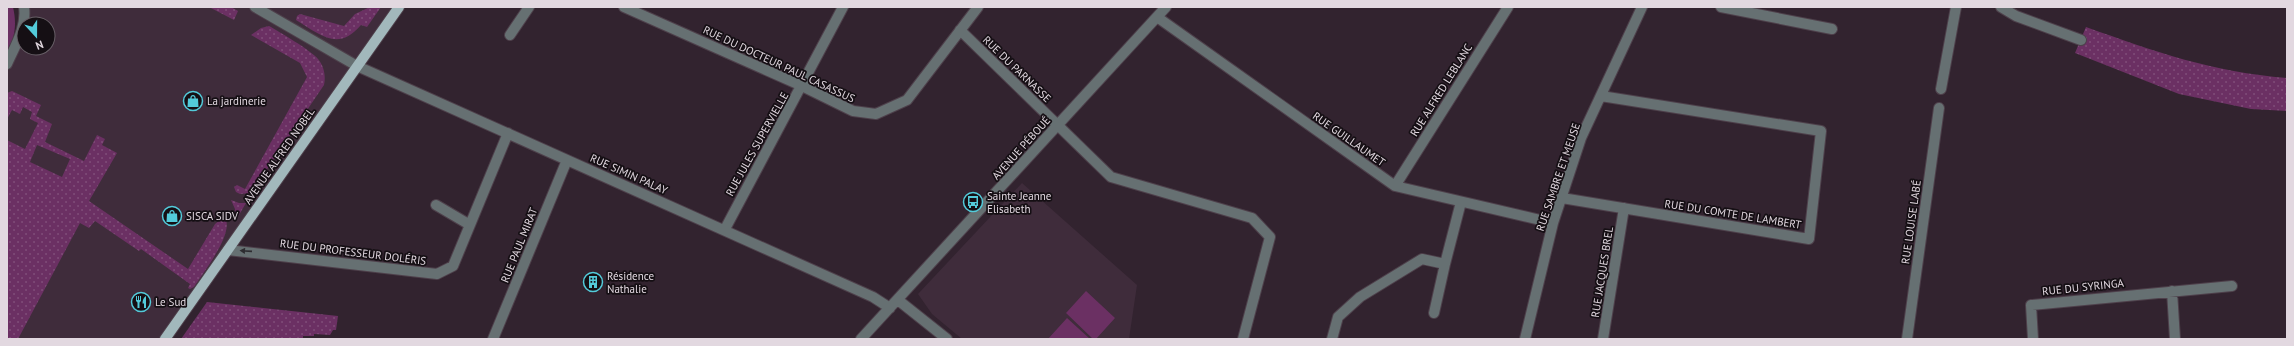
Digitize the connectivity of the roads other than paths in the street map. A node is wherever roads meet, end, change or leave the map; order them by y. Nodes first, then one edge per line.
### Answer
1 (24, 7) edge
2 (255, 7) edge
3 (399, 7) edge
4 (529, 7) edge
5 (624, 7) edge
6 (844, 7) edge
7 (978, 7) edge
8 (1166, 7) edge
9 (1508, 7) edge
10 (1642, 7) edge
11 (1721, 7) edge
12 (1956, 7) edge
13 (2001, 7) edge
14 (646, 11) edge
15 (1157, 17) junction
16 (1832, 28) dead end
17 (960, 30) junction
18 (510, 35) dead end
19 (2081, 40) dead end
20 (7, 64) edge
21 (357, 66) junction
22 (802, 86) junction
23 (1942, 88) dead end
24 (1601, 96) junction
25 (1938, 108) dead end
26 (1058, 126) junction
27 (508, 133) junction
28 (567, 160) junction
29 (1395, 186) junction
30 (1562, 198) junction
31 (1461, 202) junction
32 (436, 205) dead end
33 (1624, 208) junction
34 (1553, 223) junction
35 (470, 224) junction
36 (724, 229) junction
37 (228, 250) junction
38 (1445, 264) junction
39 (2232, 286) dead end
40 (2172, 291) junction
41 (898, 300) junction
42 (890, 308) junction
43 (1434, 313) dead end
44 (165, 339) edge
45 (493, 339) edge
46 (861, 339) edge
47 (947, 339) edge
48 (1243, 339) edge
49 (1332, 339) edge
50 (1525, 339) edge
51 (1603, 339) edge
52 (1907, 339) edge
53 (2033, 339) edge
54 (2175, 339) edge

1 - 20 street
2 - 21 street, RUE SIMIN PALAY
3 - 21 main road, AVENUE ALFRED NOBEL
4 - 18 street
5 - 14 street, RUE DU DOCTEUR PAUL CASASSUS
6 - 22 street, RUE JULES SUPERVIELLE
7 - 17 street, RUE DU DOCTEUR PAUL CASASSUS
8 - 15 street, AVENUE PÉBOUÉ
9 - 29 street, RUE ALFRED LEBLANC
10 - 24 street, RUE SAMBRE ET MEUSE
11 - 16 street
12 - 23 street
13 - 19 street
14 - 22 street, RUE DU DOCTEUR PAUL CASASSUS
15 - 26 street, AVENUE PÉBOUÉ
15 - 29 street, RUE GUILLAUMET
17 - 22 street, RUE DU DOCTEUR PAUL CASASSUS
17 - 26 street, RUE DU PARNASSE
21 - 27 street, RUE SIMIN PALAY
21 - 37 main road, AVENUE ALFRED NOBEL
22 - 36 street, RUE JULES SUPERVIELLE
24 - 30 street, RUE SAMBRE ET MEUSE
24 - 33 street, RUE DU COMTE DE LAMBERT
25 - 52 street, RUE LOUISE LABÉ
26 - 41 street, AVENUE PÉBOUÉ
26 - 48 street, RUE DU PARNASSE
27 - 28 street, RUE SIMIN PALAY
27 - 35 street, RUE DU PROFESSEUR DOLÉRIS
28 - 36 street, RUE SIMIN PALAY
28 - 45 street, RUE PAUL MIRAT
29 - 31 street, RUE GUILLAUMET
30 - 33 street, RUE DU COMTE DE LAMBERT
30 - 34 street, RUE SAMBRE ET MEUSE
31 - 34 street, RUE GUILLAUMET
31 - 38 street
32 - 35 street
33 - 51 street, RUE JACQUES BREL
34 - 50 street, RUE SAMBRE ET MEUSE
35 -> 37 street, RUE DU PROFESSEUR DOLÉRIS
36 - 42 street, RUE SIMIN PALAY
37 - 44 main road, AVENUE ALFRED NOBEL
38 - 43 street
38 - 49 street
39 - 40 street, RUE DU SYRINGA
40 - 53 street, RUE DU SYRINGA
40 - 54 street
41 - 42 street, AVENUE PÉBOUÉ
41 - 47 street
42 - 46 street, AVENUE PÉBOUÉ

